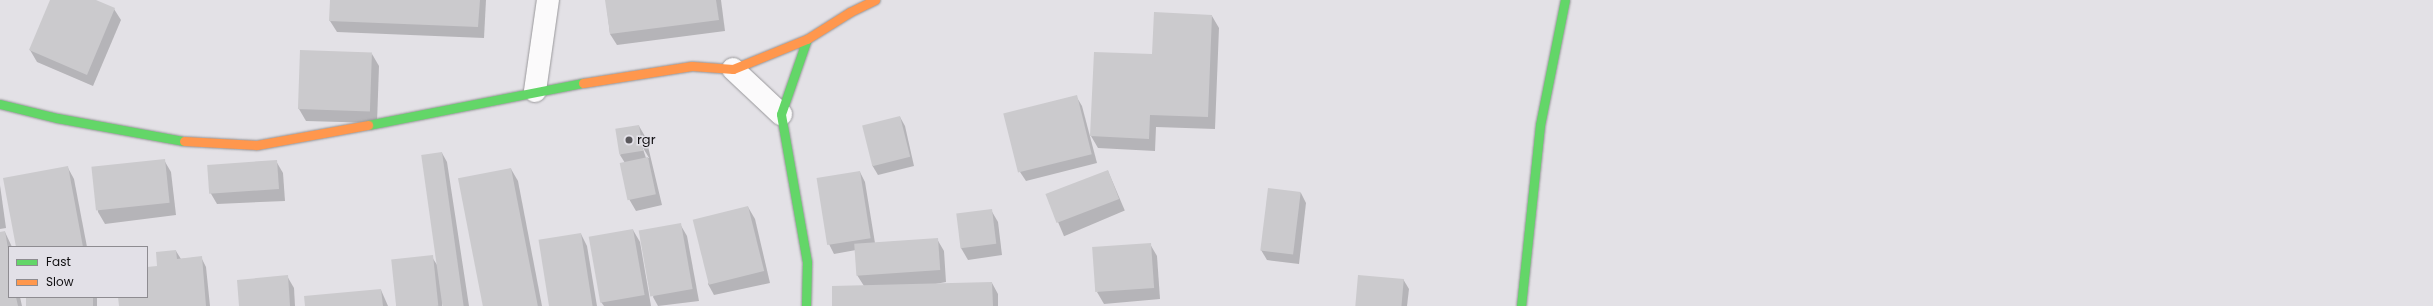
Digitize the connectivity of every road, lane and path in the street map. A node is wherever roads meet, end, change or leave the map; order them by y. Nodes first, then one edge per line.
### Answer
1 (548, 0) edge
2 (875, 0) edge
3 (1565, 0) edge
4 (807, 39) junction
5 (734, 69) junction
6 (535, 91) junction
7 (0, 104) edge
8 (781, 114) junction
9 (806, 306) edge
10 (1521, 306) edge

1 - 6 street
2 - 4 street
3 - 10 street
4 - 5 street
4 - 8 street
5 - 6 street
5 - 8 street
6 - 7 street
8 - 9 street

